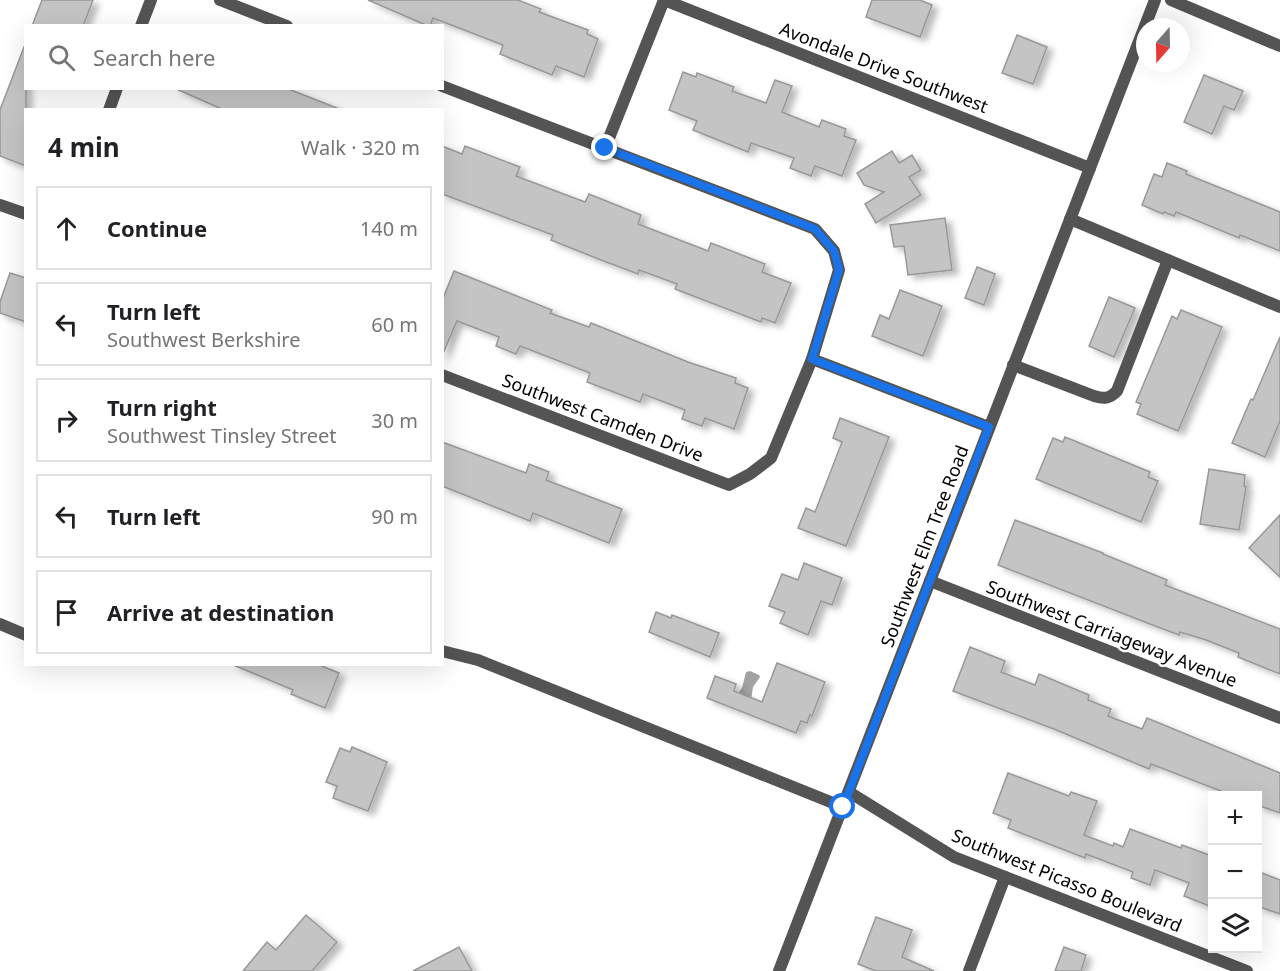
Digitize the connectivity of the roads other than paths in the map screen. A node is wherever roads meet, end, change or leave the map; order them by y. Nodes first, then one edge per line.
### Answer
1 (151, 0) edge
2 (220, 0) edge
3 (664, 0) edge
4 (1155, 0) edge
5 (1171, 0) edge
6 (142, 24) edge
7 (281, 24) edge
8 (1280, 46) edge
9 (444, 87) edge
10 (116, 90) edge
11 (110, 108) edge
12 (605, 148) junction
13 (1090, 168) junction
14 (0, 205) edge
15 (24, 213) edge
16 (1070, 219) junction
17 (1168, 260) junction
18 (1280, 307) edge
19 (812, 359) junction
20 (1013, 365) junction
21 (444, 376) edge
22 (989, 427) junction
23 (930, 581) junction
24 (0, 624) edge
25 (24, 633) edge
26 (444, 652) edge
27 (1280, 718) edge
28 (849, 792) junction
29 (843, 807) junction
30 (1005, 877) junction
31 (779, 971) edge
32 (969, 971) edge
33 (1246, 971) edge

1 - 6 street
2 - 7 street
3 - 12 street
3 - 13 street, Avondale Drive Southwest
4 - 13 street, Southwest Elm Tree Road
5 - 8 street
9 - 12 street
10 - 11 street
12 - 19 street
13 - 16 street, Southwest Elm Tree Road
14 - 15 street
16 - 17 street
16 - 20 street, Southwest Elm Tree Road
17 - 18 street
17 - 20 street
19 - 21 street, Southwest Camden Drive
19 - 22 street
20 - 22 street, Southwest Elm Tree Road
22 - 23 street, Southwest Elm Tree Road
23 - 27 street, Southwest Carriageway Avenue
23 - 28 street, Southwest Elm Tree Road
24 - 25 street
26 - 29 street
28 - 29 street, Southwest Elm Tree Road
28 - 30 street, Southwest Picasso Boulevard
29 - 31 street, Southwest Elm Tree Road
30 - 32 street
30 - 33 street, Southwest Picasso Boulevard

